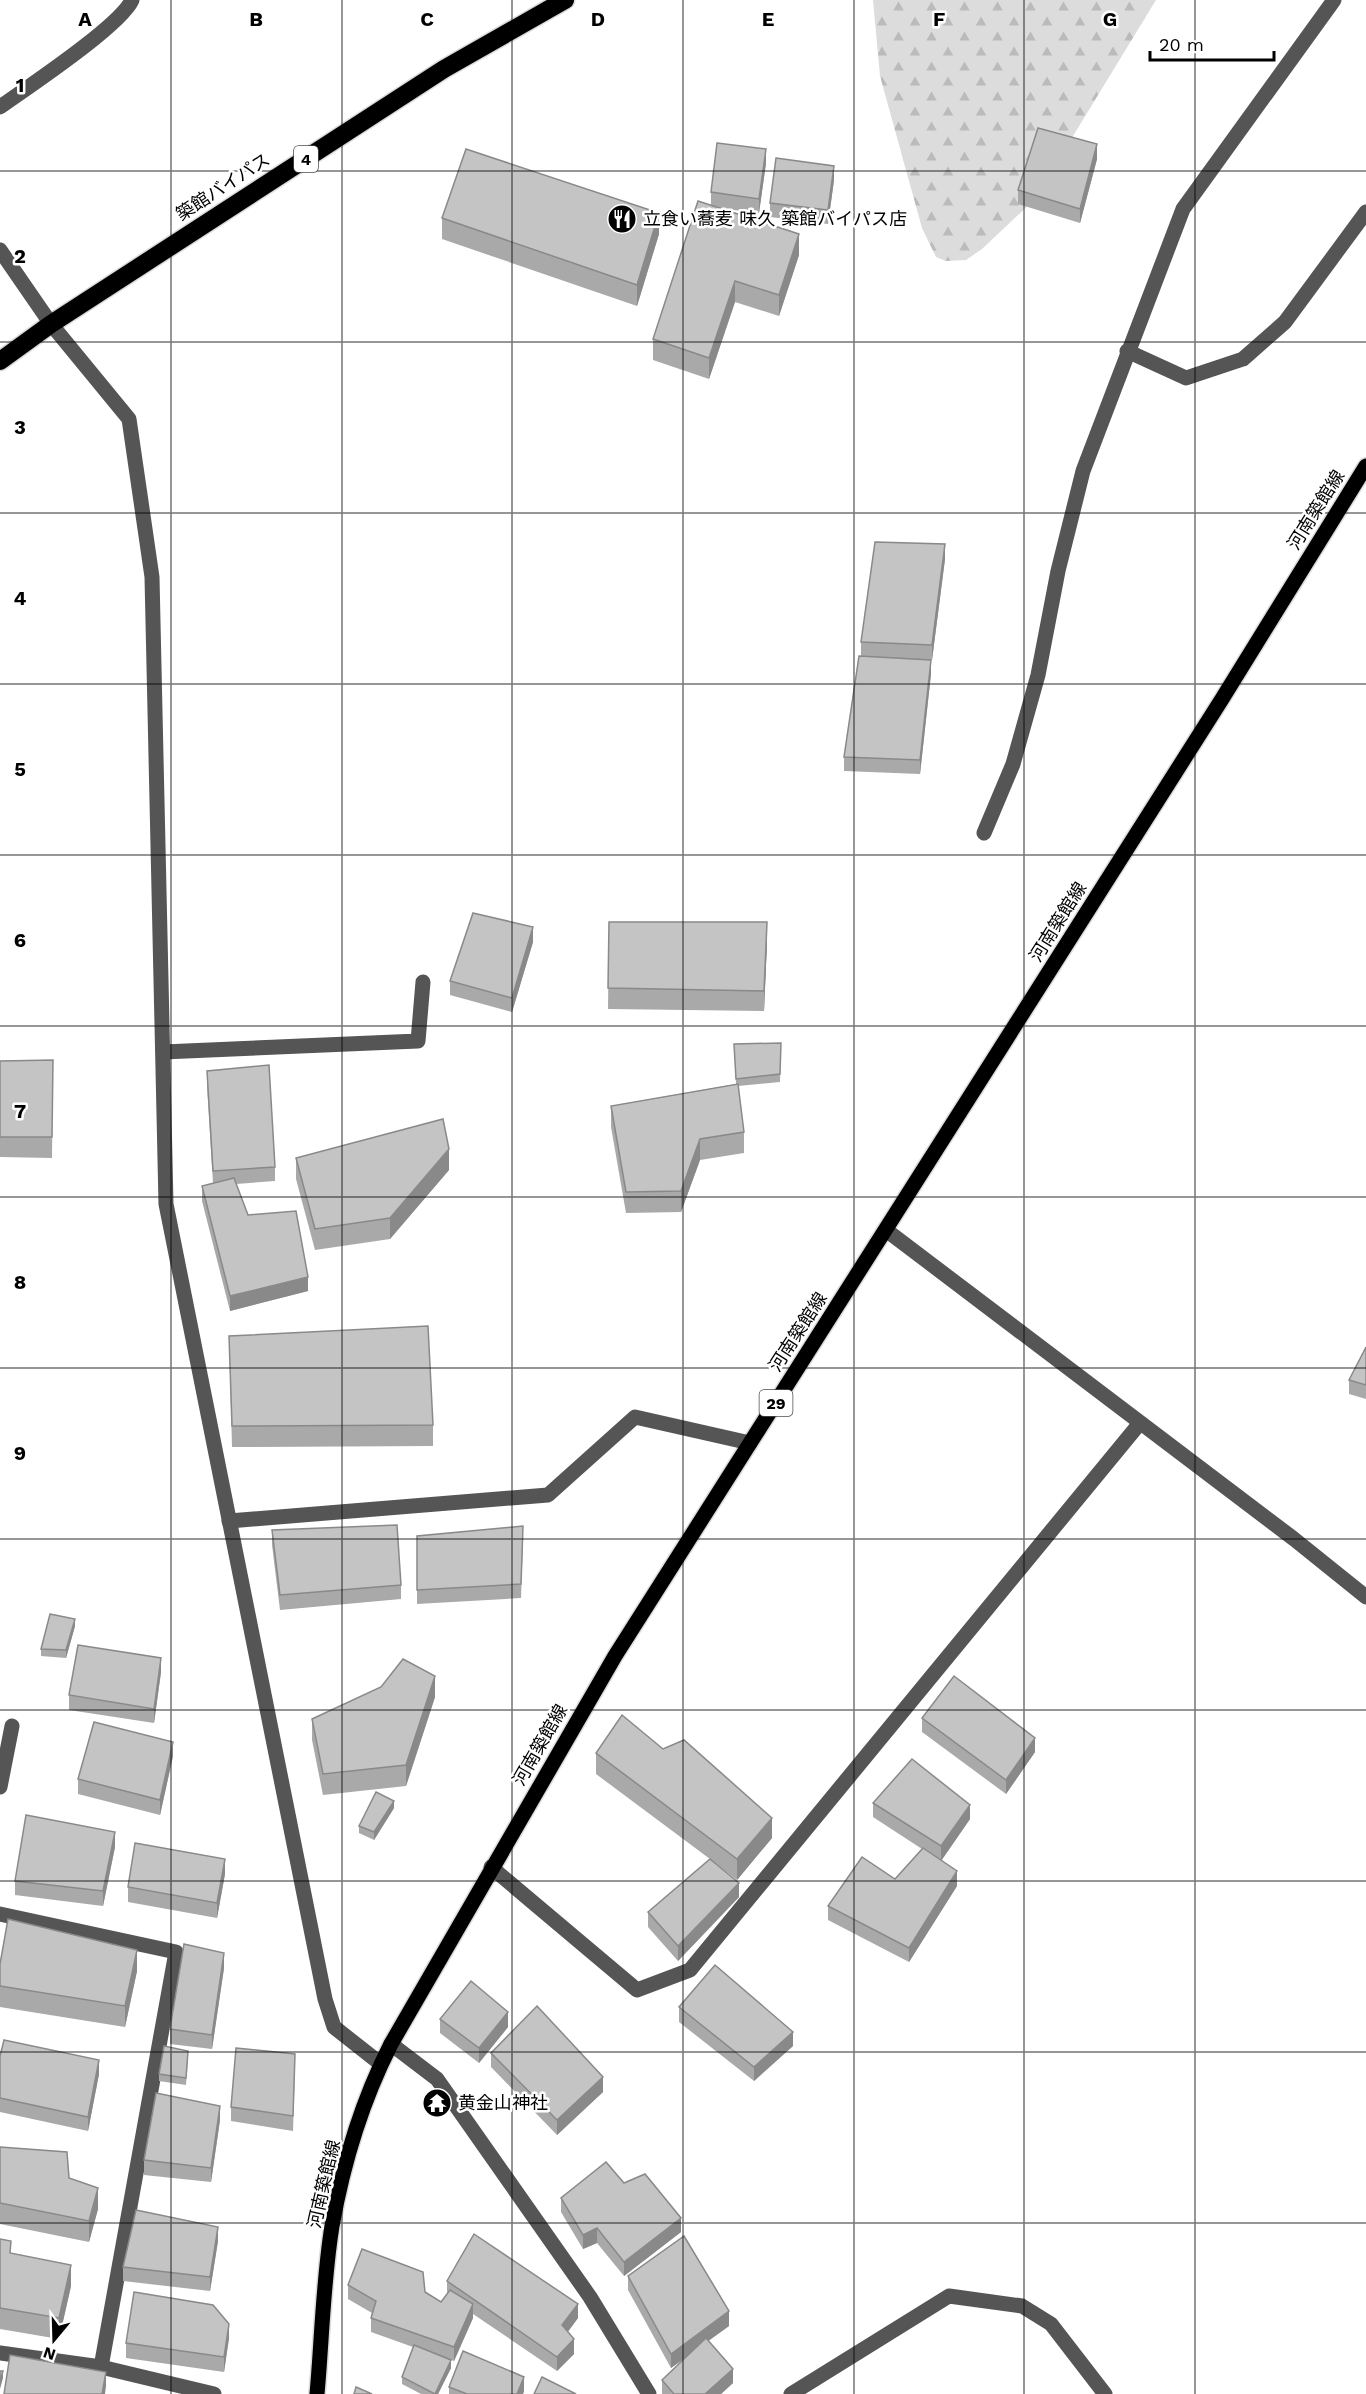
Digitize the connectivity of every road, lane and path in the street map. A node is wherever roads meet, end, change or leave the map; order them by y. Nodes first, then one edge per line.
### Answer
1 (132, 0) edge
2 (566, 0) edge
3 (1334, 0) edge
4 (0, 107) edge
5 (1366, 212) edge
6 (0, 250) edge
7 (51, 324) junction
8 (1127, 351) junction
9 (0, 361) edge
10 (1366, 465) edge
11 (984, 833) dead end
12 (423, 982) dead end
13 (163, 1052) junction
14 (886, 1230) junction
15 (1140, 1423) junction
16 (750, 1443) junction
17 (229, 1521) junction
18 (1366, 1598) edge
19 (12, 1726) dead end
20 (0, 1787) edge
21 (491, 1867) junction
22 (0, 1914) edge
23 (392, 2044) junction
24 (381, 2064) junction
25 (0, 2353) edge
26 (101, 2367) junction
27 (214, 2394) edge
28 (317, 2394) edge
29 (649, 2394) edge
30 (791, 2394) edge
31 (1106, 2394) edge

1 - 4 street
2 - 7 highway, 築館バイパス / 4
3 - 8 street
5 - 8 street
6 - 7 street
7 - 9 highway, 築館バイパス / 4
7 - 13 street
8 - 11 street
10 - 14 main road, 河南築館線 / 29
12 - 13 street
13 - 17 street
14 - 15 street
14 - 16 main road, 河南築館線 / 29
15 - 18 street
15 - 21 street
16 - 17 street
16 - 21 main road, 河南築館線 / 29
17 - 24 street
19 - 20 street
21 - 23 main road, 河南築館線 / 29
22 - 26 street
23 - 24 main road, 河南築館線 / 29
23 - 29 street
24 - 28 main road, 河南築館線 / 29
25 - 26 street
26 - 27 street
30 - 31 street

